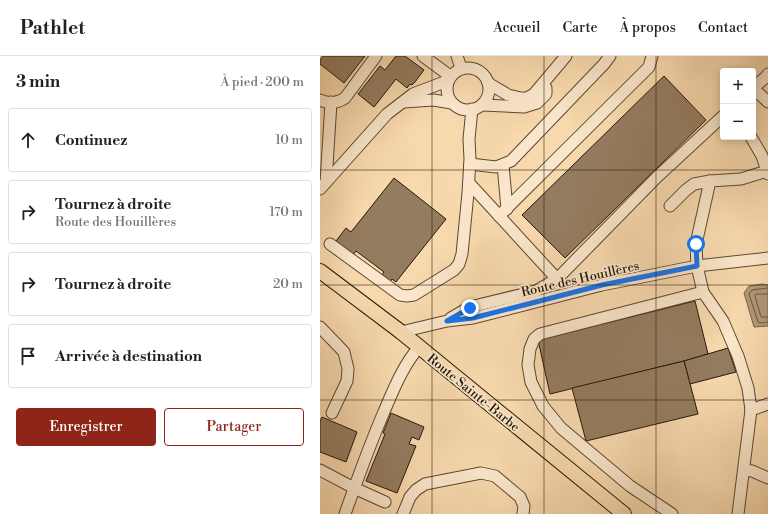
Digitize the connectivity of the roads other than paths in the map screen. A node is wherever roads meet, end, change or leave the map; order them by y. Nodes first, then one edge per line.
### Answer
1 (376, 56) edge
2 (423, 56) edge
3 (456, 56) edge
4 (566, 56) edge
5 (610, 56) edge
6 (652, 56) edge
7 (461, 68) junction
8 (768, 74) edge
9 (449, 78) junction
10 (488, 83) junction
11 (543, 84) junction
12 (756, 85) edge
13 (756, 91) edge
14 (326, 101) edge
15 (401, 102) junction
16 (768, 102) edge
17 (455, 105) junction
18 (477, 107) junction
19 (720, 119) edge
20 (469, 139) junction
21 (753, 140) edge
22 (470, 164) junction
23 (503, 165) junction
24 (768, 172) edge
25 (710, 181) junction
26 (469, 183) junction
27 (323, 186) edge
28 (670, 206) dead end
29 (503, 213) junction
30 (330, 244) dead end
31 (768, 258) edge
32 (697, 266) junction
33 (321, 275) edge
34 (557, 279) junction
35 (703, 292) junction
36 (447, 321) junction
37 (320, 327) edge
38 (401, 332) junction
39 (419, 347) junction
40 (768, 404) edge
41 (751, 410) junction
42 (332, 413) dead end
43 (320, 470) edge
44 (744, 470) junction
45 (768, 478) edge
46 (354, 488) junction
47 (385, 502) dead end
48 (345, 514) edge
49 (403, 514) edge
50 (523, 514) edge
51 (624, 514) edge
52 (672, 514) edge
53 (738, 514) edge

1 - 14 lane
2 - 9 lane
3 - 7 lane
4 - 11 lane
5 - 23 lane
6 - 29 lane
7 - 9 lane
7 - 10 lane
8 - 12 lane
9 - 15 lane
9 - 17 lane
10 - 11 lane
10 - 18 lane
11 - 18 lane
13 - 16 lane
14 - 27 lane
15 - 17 lane
15 - 27 lane
17 - 18 lane
17 - 20 lane
18 - 20 lane
19 - 34 lane
20 - 22 lane
21 - 24 lane
22 - 23 lane
22 - 26 lane
23 - 29 lane
24 - 25 lane
25 - 28 lane
25 - 32 lane
26 - 29 lane
26 - 30 lane
29 - 34 lane
31 - 32 lane, Route des Houillères
32 - 35 lane
32 - 36 lane, Route des Houillères
33 - 38 main road, Route Sainte-Barbe
34 - 36 lane
35 - 41 lane
35 - 52 lane
36 - 38 lane, Route des Houillères
37 - 42 lane
38 - 39 main road, Route Sainte-Barbe
39 - 46 lane
39 - 51 main road, Route Sainte-Barbe
40 - 41 lane
41 - 44 lane
43 - 46 lane
44 - 45 lane
44 - 53 lane
46 - 47 lane
46 - 48 lane
49 - 50 lane

